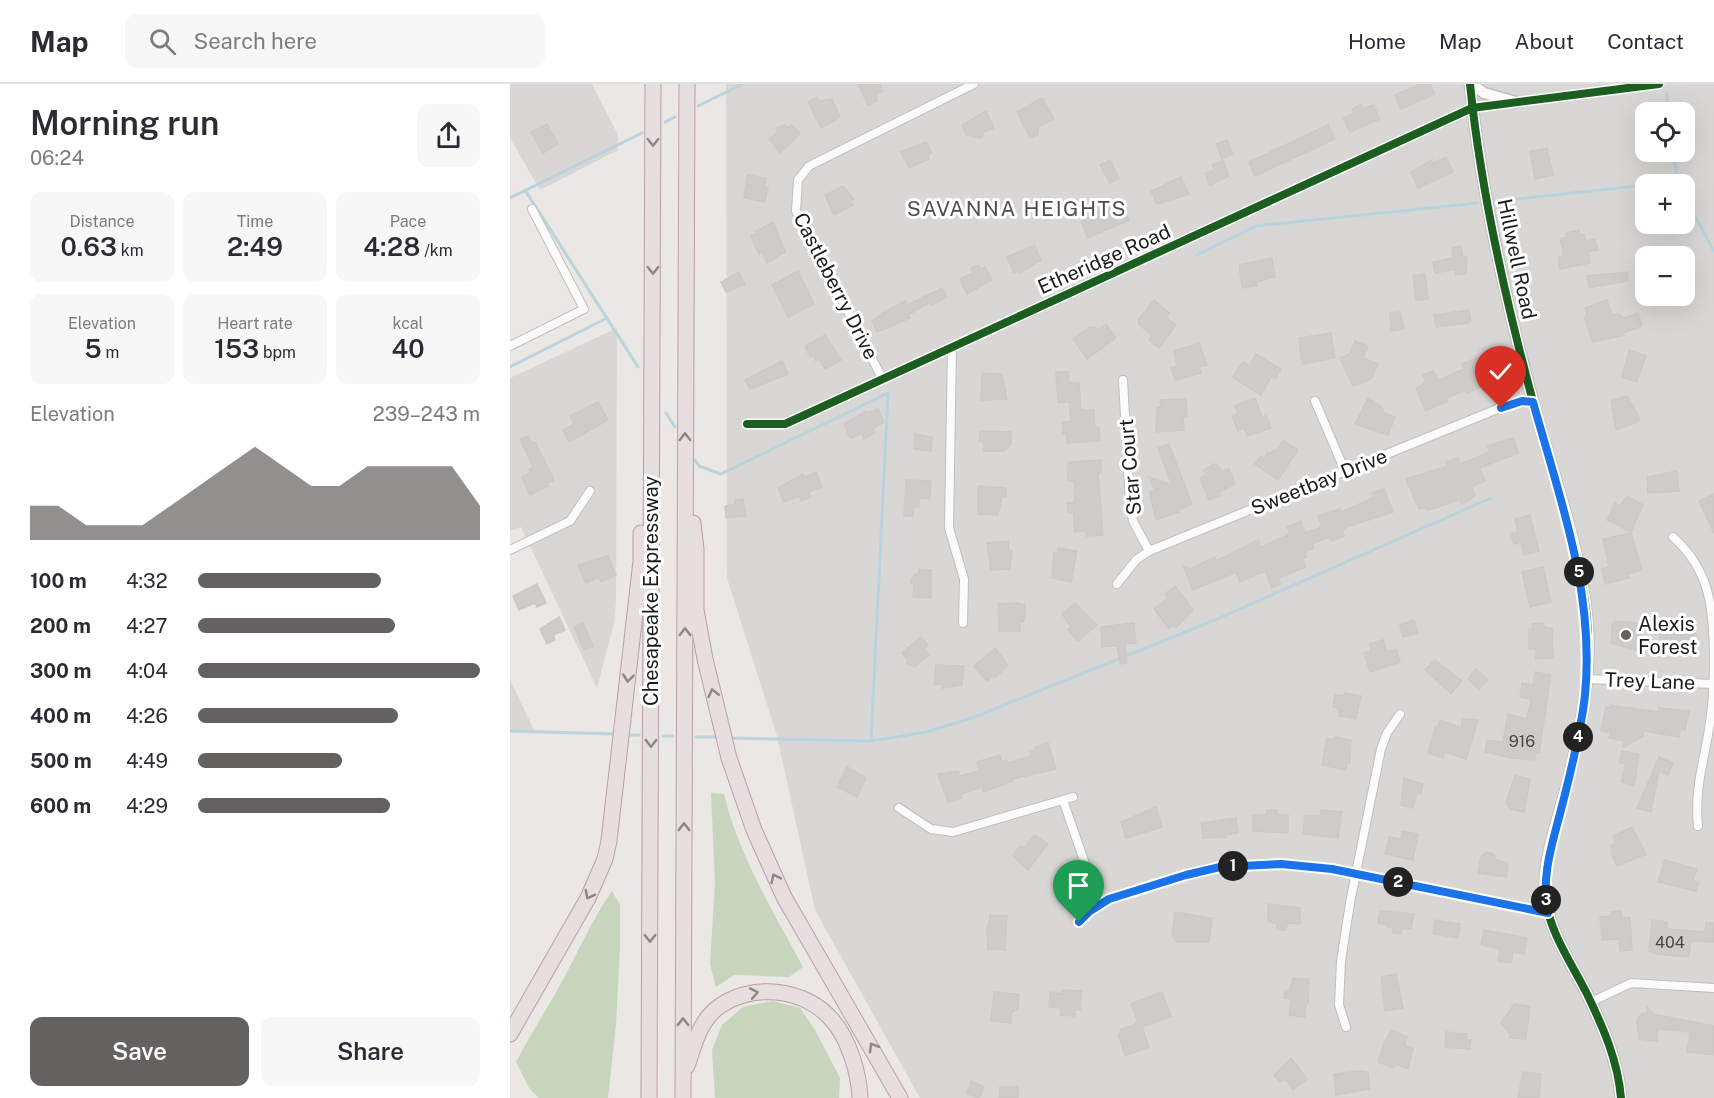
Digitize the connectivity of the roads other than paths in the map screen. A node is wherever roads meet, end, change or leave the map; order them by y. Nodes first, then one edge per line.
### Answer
1 (653, 84) edge
2 (687, 84) edge
3 (974, 84) edge
4 (1471, 84) edge
5 (1659, 84) edge
6 (1516, 102) junction
7 (1472, 108) junction
8 (532, 209) dead end
9 (510, 346) edge
10 (952, 346) junction
11 (882, 378) junction
12 (1123, 380) dead end
13 (1316, 401) dead end
14 (1533, 402) junction
15 (652, 411) junction
16 (747, 424) dead end
17 (685, 465) junction
18 (1345, 471) junction
19 (590, 492) dead end
20 (1673, 537) dead end
21 (510, 550) edge
22 (1149, 551) junction
23 (1117, 584) dead end
24 (963, 623) dead end
25 (1586, 679) junction
26 (1714, 684) edge
27 (1400, 714) dead end
28 (1073, 797) dead end
29 (1063, 800) junction
30 (899, 808) dead end
31 (1698, 825) dead end
32 (1356, 874) junction
33 (1099, 904) junction
34 (1548, 913) junction
35 (1079, 922) dead end
36 (1714, 988) edge
37 (1591, 1002) junction
38 (1346, 1028) dead end
39 (510, 1034) edge
40 (683, 1080) junction
41 (650, 1098) edge
42 (683, 1098) edge
43 (860, 1098) edge
44 (900, 1098) edge
45 (1622, 1098) edge

1 -> 15 highway, Chesapeake Expressway
17 -> 2 highway, Chesapeake Expressway
3 - 11 street, Castleberry Drive
4 - 6 street
4 - 7 street, Hillwell Road
5 - 6 street, Etheridge Road
6 - 7 street, Etheridge Road
7 - 10 street, Etheridge Road
7 - 14 street, Hillwell Road
8 - 9 street
10 - 11 street, Etheridge Road
10 - 24 street
11 - 16 street, Etheridge Road
12 - 22 street, Star Court
13 - 18 street
14 - 18 street, Sweetbay Drive
14 - 25 street, Hillwell Road
15 -> 39 highway
15 -> 41 highway, Chesapeake Expressway
40 -> 17 highway, Chesapeake Expressway
44 -> 17 highway
18 - 22 street, Sweetbay Drive
19 - 21 street
20 - 26 street
22 - 23 street, Sweetbay Drive
25 - 26 street, Trey Lane
25 - 34 street, Hillwell Road
26 - 31 street
27 - 32 street
28 - 29 street
29 - 30 street
29 - 33 street
32 - 33 street
32 - 34 street
32 - 38 street
33 - 35 street
34 - 37 street, Hillwell Road
36 - 37 street
37 - 45 street, Hillwell Road
40 - 42 highway, Chesapeake Expressway
40 -> 43 highway

